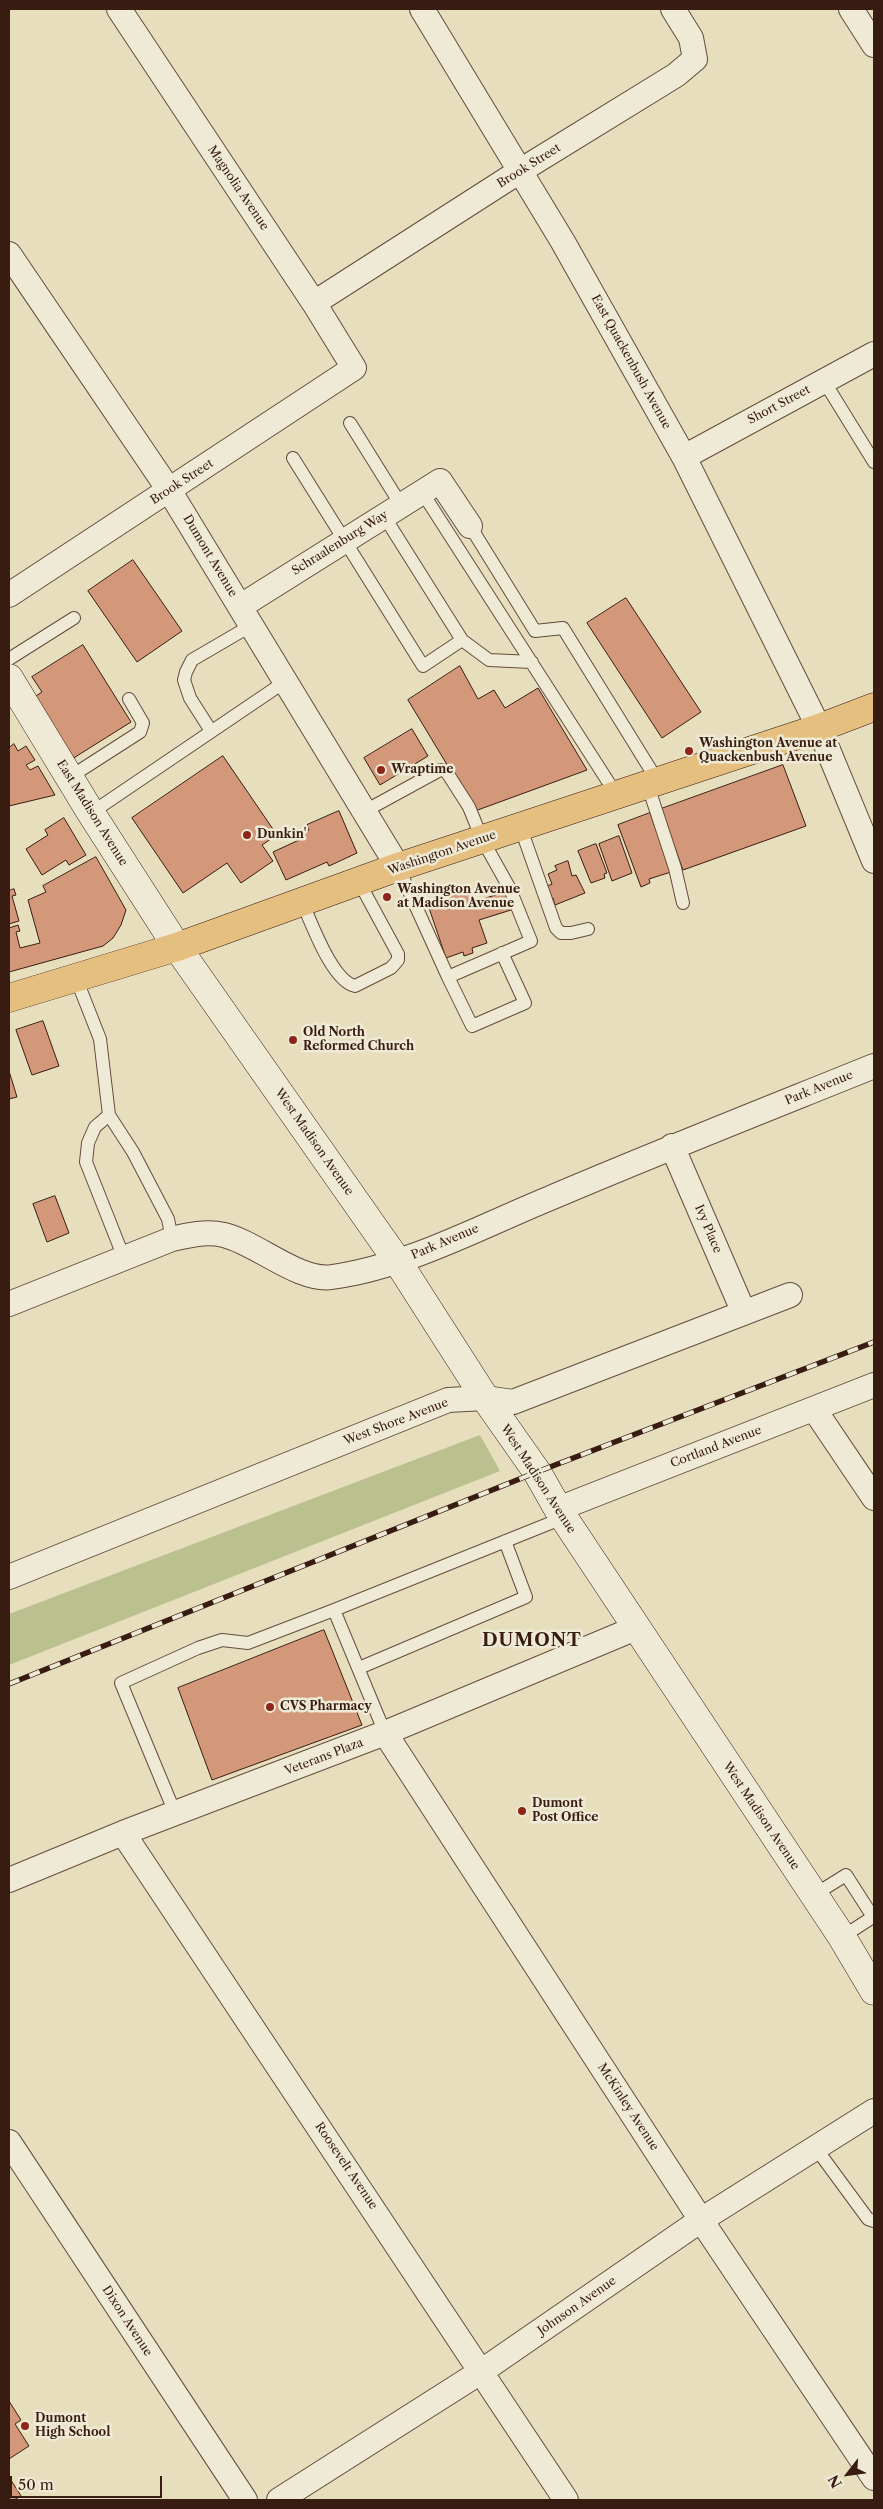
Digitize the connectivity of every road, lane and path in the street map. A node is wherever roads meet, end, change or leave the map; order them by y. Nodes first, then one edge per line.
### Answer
1 (119, 9) edge
2 (422, 9) edge
3 (673, 9) edge
4 (851, 9) edge
5 (874, 46) edge
6 (520, 171) junction
7 (9, 254) edge
8 (314, 303) junction
9 (874, 354) edge
10 (354, 368) joint
11 (824, 381) junction
12 (350, 424) dead end
13 (684, 457) junction
14 (293, 458) dead end
15 (874, 462) edge
16 (430, 486) junction
17 (169, 490) junction
18 (393, 510) junction
19 (470, 526) joint
20 (346, 540) junction
21 (9, 595) edge
22 (246, 616) junction
23 (74, 618) dead end
24 (462, 640) junction
25 (9, 659) edge
26 (532, 662) junction
27 (9, 678) edge
28 (286, 681) junction
29 (128, 700) dead end
30 (874, 707) edge
31 (819, 728) junction
32 (211, 731) junction
33 (70, 777) junction
34 (652, 782) junction
35 (616, 794) junction
36 (365, 811) junction
37 (91, 812) junction
38 (520, 826) junction
39 (482, 839) junction
40 (874, 861) edge
41 (398, 867) junction
42 (359, 882) junction
43 (302, 902) junction
44 (683, 903) dead end
45 (588, 929) dead end
46 (178, 947) junction
47 (502, 953) junction
48 (448, 976) junction
49 (76, 978) junction
50 (9, 998) edge
51 (874, 1066) edge
52 (109, 1115) junction
53 (672, 1146) junction
54 (172, 1239) junction
55 (124, 1258) junction
56 (398, 1262) junction
57 (790, 1295) dead end
58 (9, 1304) edge
59 (744, 1312) junction
60 (874, 1385) edge
61 (485, 1398) junction
62 (814, 1409) junction
63 (874, 1498) edge
64 (561, 1513) junction
65 (505, 1541) junction
66 (9, 1577) edge
67 (334, 1610) junction
68 (636, 1628) junction
69 (358, 1668) junction
70 (385, 1733) junction
71 (175, 1813) junction
72 (123, 1833) junction
73 (9, 1880) edge
74 (814, 1895) junction
75 (842, 1937) junction
76 (874, 1990) edge
77 (874, 2111) edge
78 (9, 2142) edge
79 (815, 2146) junction
80 (702, 2220) junction
81 (874, 2221) edge
82 (482, 2371) junction
83 (874, 2478) edge
84 (245, 2500) edge
85 (279, 2500) edge
86 (566, 2500) edge

1 - 8 street, Magnolia Avenue
2 - 6 street, East Quackenbush Avenue
3 - 6 street, Brook Street
4 - 5 street
6 - 8 street, Brook Street
6 - 13 street, East Quackenbush Avenue
7 - 17 street, Dumont Avenue
8 - 10 street, Magnolia Avenue
9 - 11 street, Short Street
10 - 17 street, Brook Street
11 - 13 street, Short Street
11 - 15 lane
12 - 18 lane
13 - 31 street, East Quackenbush Avenue
14 - 20 lane
16 - 18 street, Schraalenburg Way
16 - 19 street
16 - 26 lane
17 - 21 street, Brook Street
17 - 22 street, Dumont Avenue
18 - 20 street, Schraalenburg Way
18 - 24 lane
19 - 34 lane
20 - 22 street, Schraalenburg Way
20 - 24 lane
22 - 28 street, Dumont Avenue
22 - 32 lane
23 - 25 lane
24 - 26 lane
26 - 35 lane
27 - 33 main road, East Madison Avenue
28 - 32 lane
28 - 36 street, Dumont Avenue
29 - 33 lane
30 - 31 main road, Washington Avenue
31 - 34 main road, Washington Avenue
31 - 40 street, East Quackenbush Avenue
32 - 37 lane
33 - 37 main road, East Madison Avenue
34 - 35 main road, Washington Avenue
34 - 44 lane
35 - 38 main road, Washington Avenue
36 - 39 lane
36 - 41 street, Dumont Avenue
37 - 46 main road, East Madison Avenue
38 - 39 main road, Washington Avenue
38 - 45 lane
39 - 41 main road, Washington Avenue
39 - 47 lane
41 - 42 main road, Washington Avenue
41 - 48 lane
42 - 43 main road, Washington Avenue
42 - 43 lane
43 - 46 main road, Washington Avenue
46 - 49 main road, Washington Avenue
46 - 56 main road, West Madison Avenue
47 - 48 lane
47 - 48 lane
49 - 50 main road, Washington Avenue
49 - 52 lane
51 - 53 street, Park Avenue
52 - 54 lane
52 - 55 lane
53 - 56 street, Park Avenue
53 - 59 street, Ivy Place
54 - 55 street, Park Avenue
54 - 56 street, Park Avenue
55 - 58 street, Park Avenue
56 - 61 main road, West Madison Avenue
57 - 59 street, West Shore Avenue
59 - 61 street, West Shore Avenue
60 - 62 street, Cortland Avenue
61 - 64 main road, West Madison Avenue
61 - 66 street, West Shore Avenue
62 - 63 street
62 - 64 street, Cortland Avenue
64 - 65 lane
64 - 68 main road, West Madison Avenue
65 - 67 lane
65 - 69 lane
67 - 69 lane
67 - 71 lane
68 - 70 street, Veterans Plaza
68 - 74 main road, West Madison Avenue
69 - 70 lane
70 - 71 street, Veterans Plaza
70 - 80 street, McKinley Avenue
71 - 72 street, Veterans Plaza
72 - 73 street, Veterans Plaza
72 - 82 street, Roosevelt Avenue
74 - 75 main road, West Madison Avenue
74 - 75 lane
75 - 76 main road, West Madison Avenue
77 - 79 street, Johnson Avenue
78 - 84 street, Dixon Avenue
79 - 80 street, Johnson Avenue
79 - 81 lane
80 - 82 street, Johnson Avenue
80 - 83 street, McKinley Avenue
82 - 85 street, Johnson Avenue
82 - 86 street, Roosevelt Avenue

